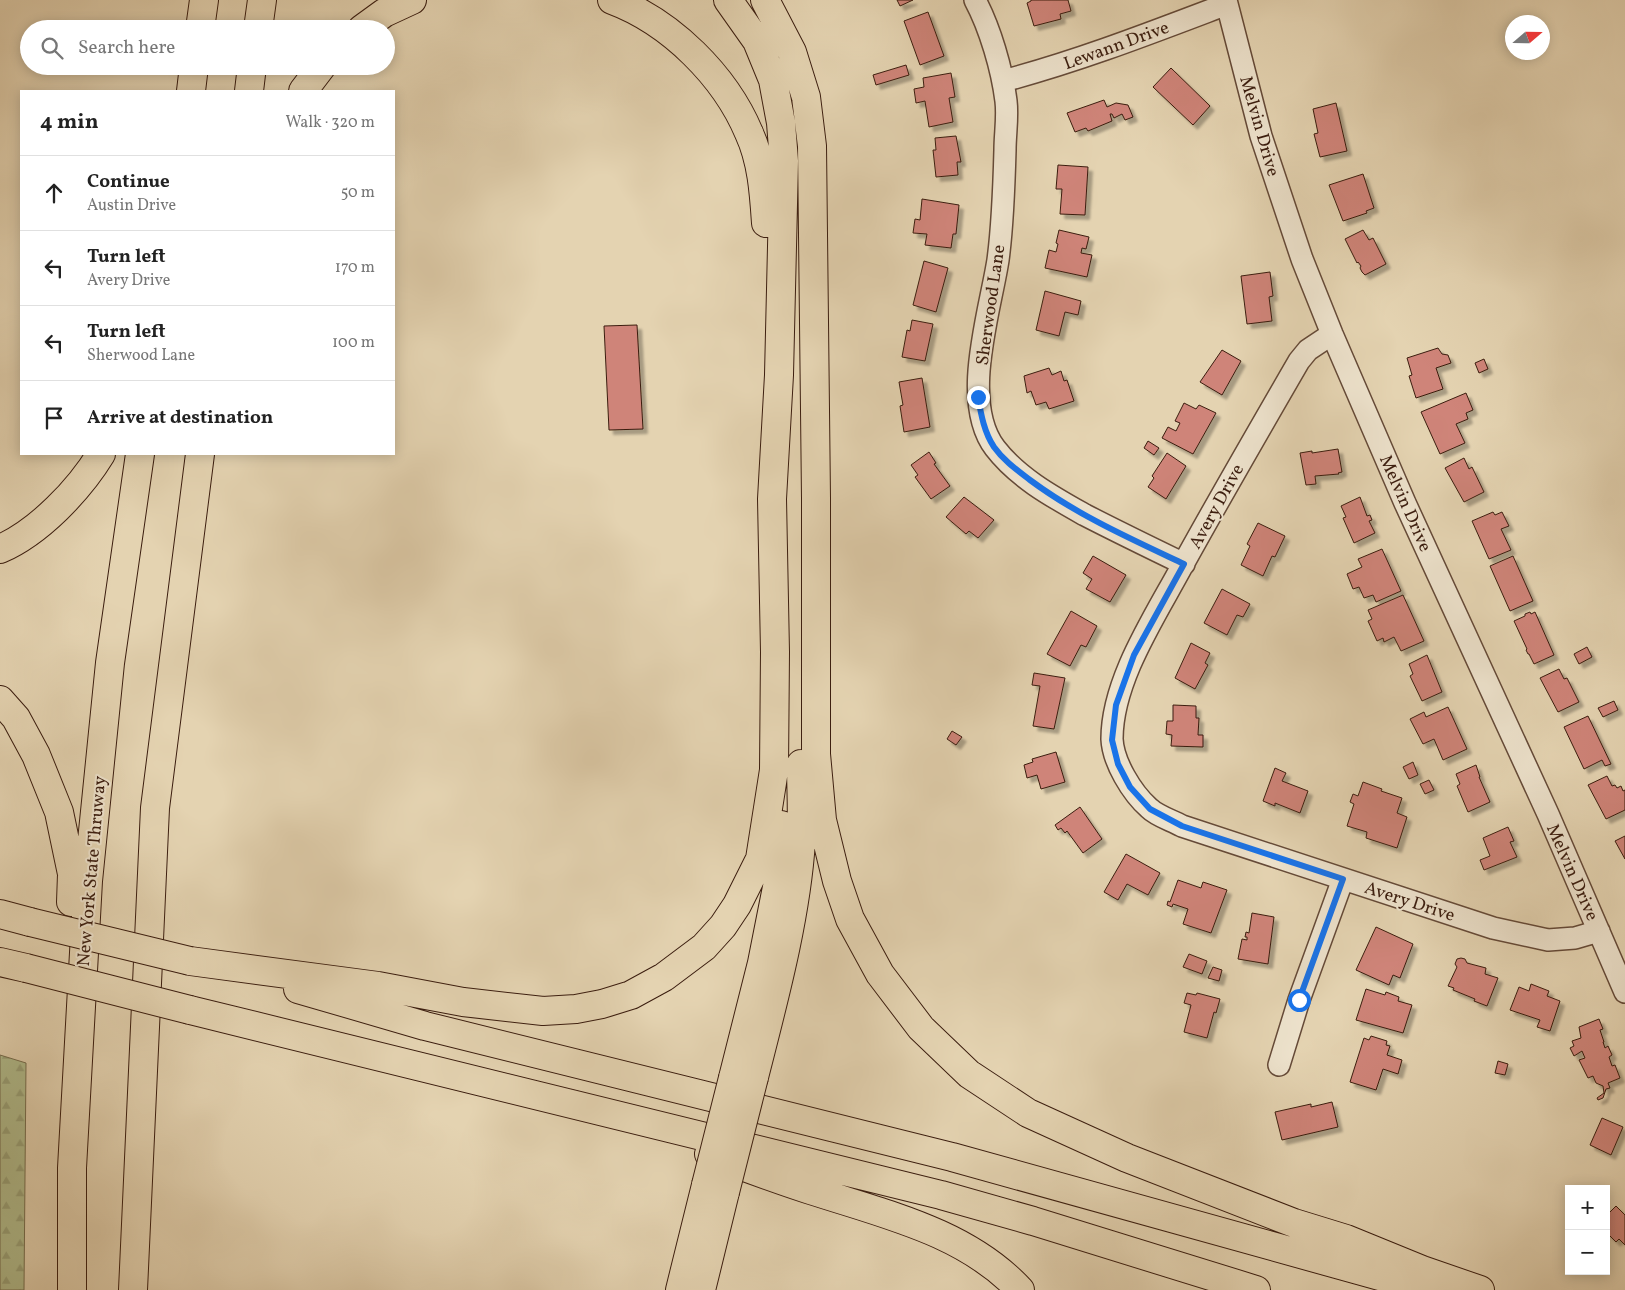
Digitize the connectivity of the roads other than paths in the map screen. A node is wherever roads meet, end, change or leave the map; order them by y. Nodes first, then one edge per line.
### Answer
1 (204, 0) edge
2 (262, 0) edge
3 (412, 0) edge
4 (612, 0) edge
5 (728, 0) edge
6 (765, 0) edge
7 (975, 0) edge
8 (1226, 2) edge
9 (201, 20) edge
10 (259, 20) edge
11 (374, 20) edge
12 (193, 75) edge
13 (251, 75) edge
14 (315, 75) edge
15 (1003, 81) junction
16 (191, 90) edge
17 (249, 90) edge
18 (304, 90) edge
19 (1332, 334) junction
20 (779, 375) junction
21 (100, 455) edge
22 (140, 455) edge
23 (200, 455) edge
24 (0, 549) edge
25 (1184, 564) junction
26 (816, 651) junction
27 (775, 652) junction
28 (0, 700) edge
29 (1343, 879) junction
30 (0, 914) edge
31 (1599, 930) junction
32 (190, 961) junction
33 (0, 962) edge
34 (13, 968) edge
35 (1625, 992) edge
36 (1279, 1065) dead end
37 (743, 1078) junction
38 (558, 1099) junction
39 (72, 1168) junction
40 (715, 1188) junction
41 (72, 1290) edge
42 (133, 1290) edge
43 (680, 1290) edge
44 (701, 1290) edge
45 (1020, 1290) edge
46 (1256, 1290) edge
47 (1430, 1290) edge
48 (1480, 1290) edge

1 - 9 highway
2 - 10 highway
3 - 11 highway
4 - 20 highway
5 - 20 highway
6 - 26 highway
7 - 15 street, Sherwood Lane
8 - 15 street, Lewann Drive
8 - 19 street, Melvin Drive
12 - 16 highway
13 - 17 highway
14 - 18 highway
15 - 25 street, Sherwood Lane
19 - 25 street, Avery Drive
19 - 31 street, Melvin Drive
20 - 27 highway
21 - 24 highway
22 - 39 highway, New York State Thruway
23 - 42 highway
25 - 29 street, Avery Drive
26 - 37 highway
26 - 48 highway
27 - 32 highway
27 - 37 highway
28 - 39 highway
29 - 31 street, Avery Drive
29 - 36 street
30 - 32 highway, bridge
31 - 35 street, Melvin Drive
32 - 47 highway
33 - 34 highway
34 - 38 highway, bridge
37 - 40 highway, bridge
38 - 45 highway
38 - 46 highway
39 - 41 highway, New York State Thruway
40 - 43 highway
40 - 44 highway

